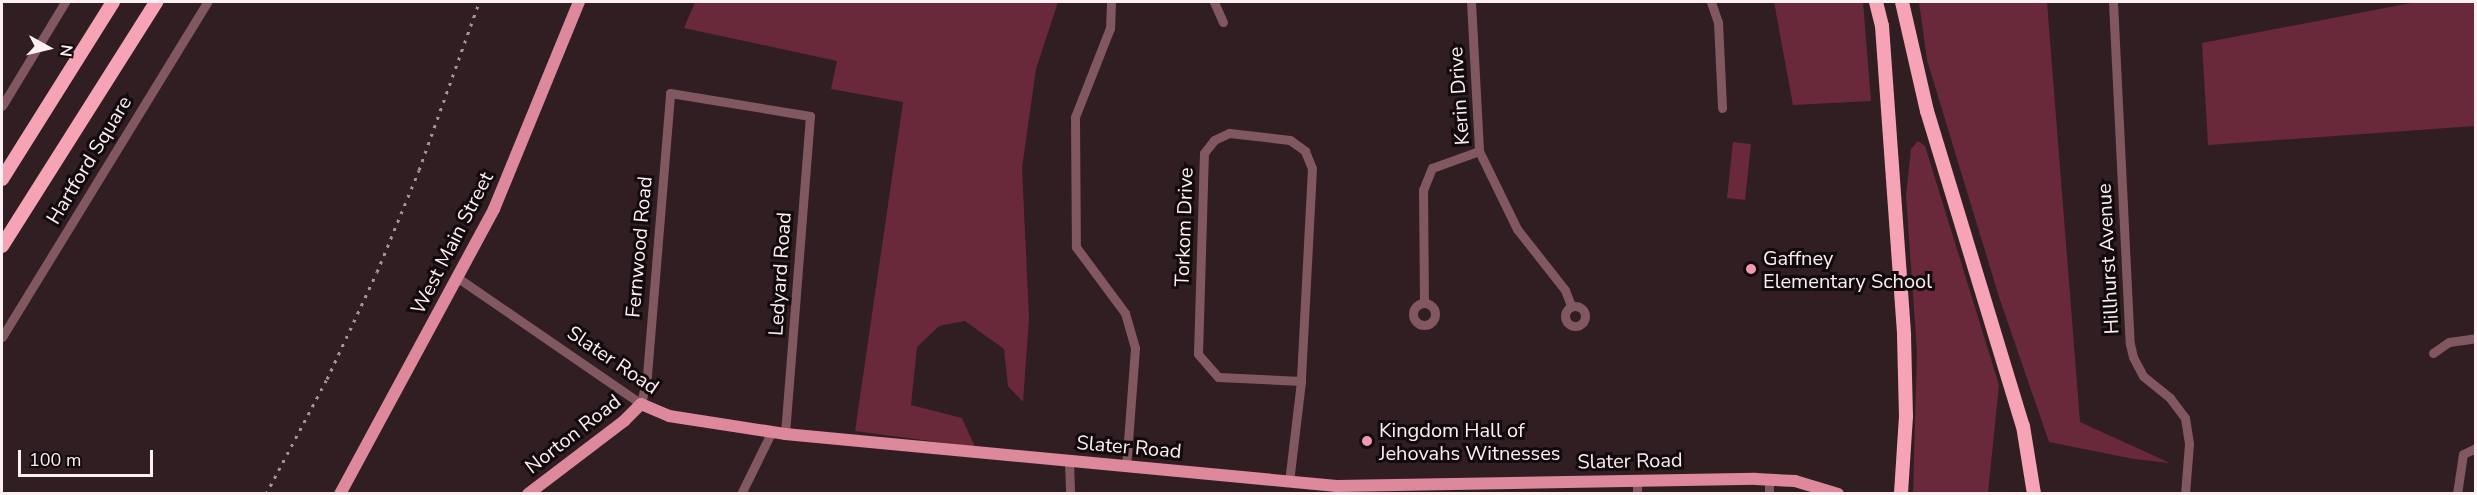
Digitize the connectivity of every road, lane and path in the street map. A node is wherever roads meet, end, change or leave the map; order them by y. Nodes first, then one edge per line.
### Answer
1 (65, 2) edge
2 (113, 2) edge
3 (156, 2) edge
4 (207, 2) edge
5 (579, 2) edge
6 (1112, 2) edge
7 (1214, 2) edge
8 (1471, 2) edge
9 (1711, 2) edge
10 (1876, 2) edge
11 (1884, 2) edge
12 (1902, 2) edge
13 (2113, 2) edge
14 (1223, 22) dead end
15 (1882, 26) junction
16 (2, 106) edge
17 (1722, 108) dead end
18 (810, 116) joint
19 (1479, 151) junction
20 (2, 179) edge
21 (2, 246) edge
22 (458, 278) junction
23 (1424, 303) dead end
24 (1571, 306) dead end
25 (2, 337) edge
26 (2475, 338) edge
27 (2433, 353) dead end
28 (1301, 381) junction
29 (641, 404) junction
30 (771, 433) junction
31 (785, 434) junction
32 (2475, 448) edge
33 (1069, 461) junction
34 (1126, 467) junction
35 (1769, 479) junction
36 (1289, 482) junction
37 (1637, 487) edge
38 (1506, 488) edge
39 (1355, 490) edge
40 (340, 494) edge
41 (528, 494) edge
42 (741, 494) edge
43 (1070, 494) edge
44 (1769, 494) edge
45 (1838, 494) edge
46 (1901, 494) edge
47 (2034, 494) edge
48 (2185, 494) edge
49 (2457, 494) edge

1 - 16 street
2 - 20 highway
3 - 21 highway
4 - 25 street, Hartford Square
5 - 22 main road, West Main Street
6 - 34 street
7 - 14 street
8 - 19 street, Kerin Drive
9 - 17 street
10 - 15 highway
11 - 15 highway
12 - 47 highway
13 - 48 street, Hillhurst Avenue
15 - 46 highway
18 - 29 street, Fernwood Road
18 - 31 street, Ledyard Road
19 - 23 street
19 - 24 street, Kerin Drive
22 - 29 street, Slater Road
22 - 40 main road, West Main Street
26 - 27 street
28 - 28 street, Torkom Drive
28 - 36 street, Torkom Drive
29 - 30 main road, Slater Road
29 - 41 main road, Norton Road
30 - 31 main road, Slater Road
30 - 42 street
31 - 33 main road, Slater Road
32 - 49 street
33 - 34 main road, Slater Road
33 - 43 street
34 - 36 main road, Slater Road
35 - 37 main road, Slater Road
35 - 44 street
35 - 45 main road, Slater Road
36 - 39 main road, Slater Road
37 - 38 main road, Slater Road
38 - 39 main road, Slater Road

